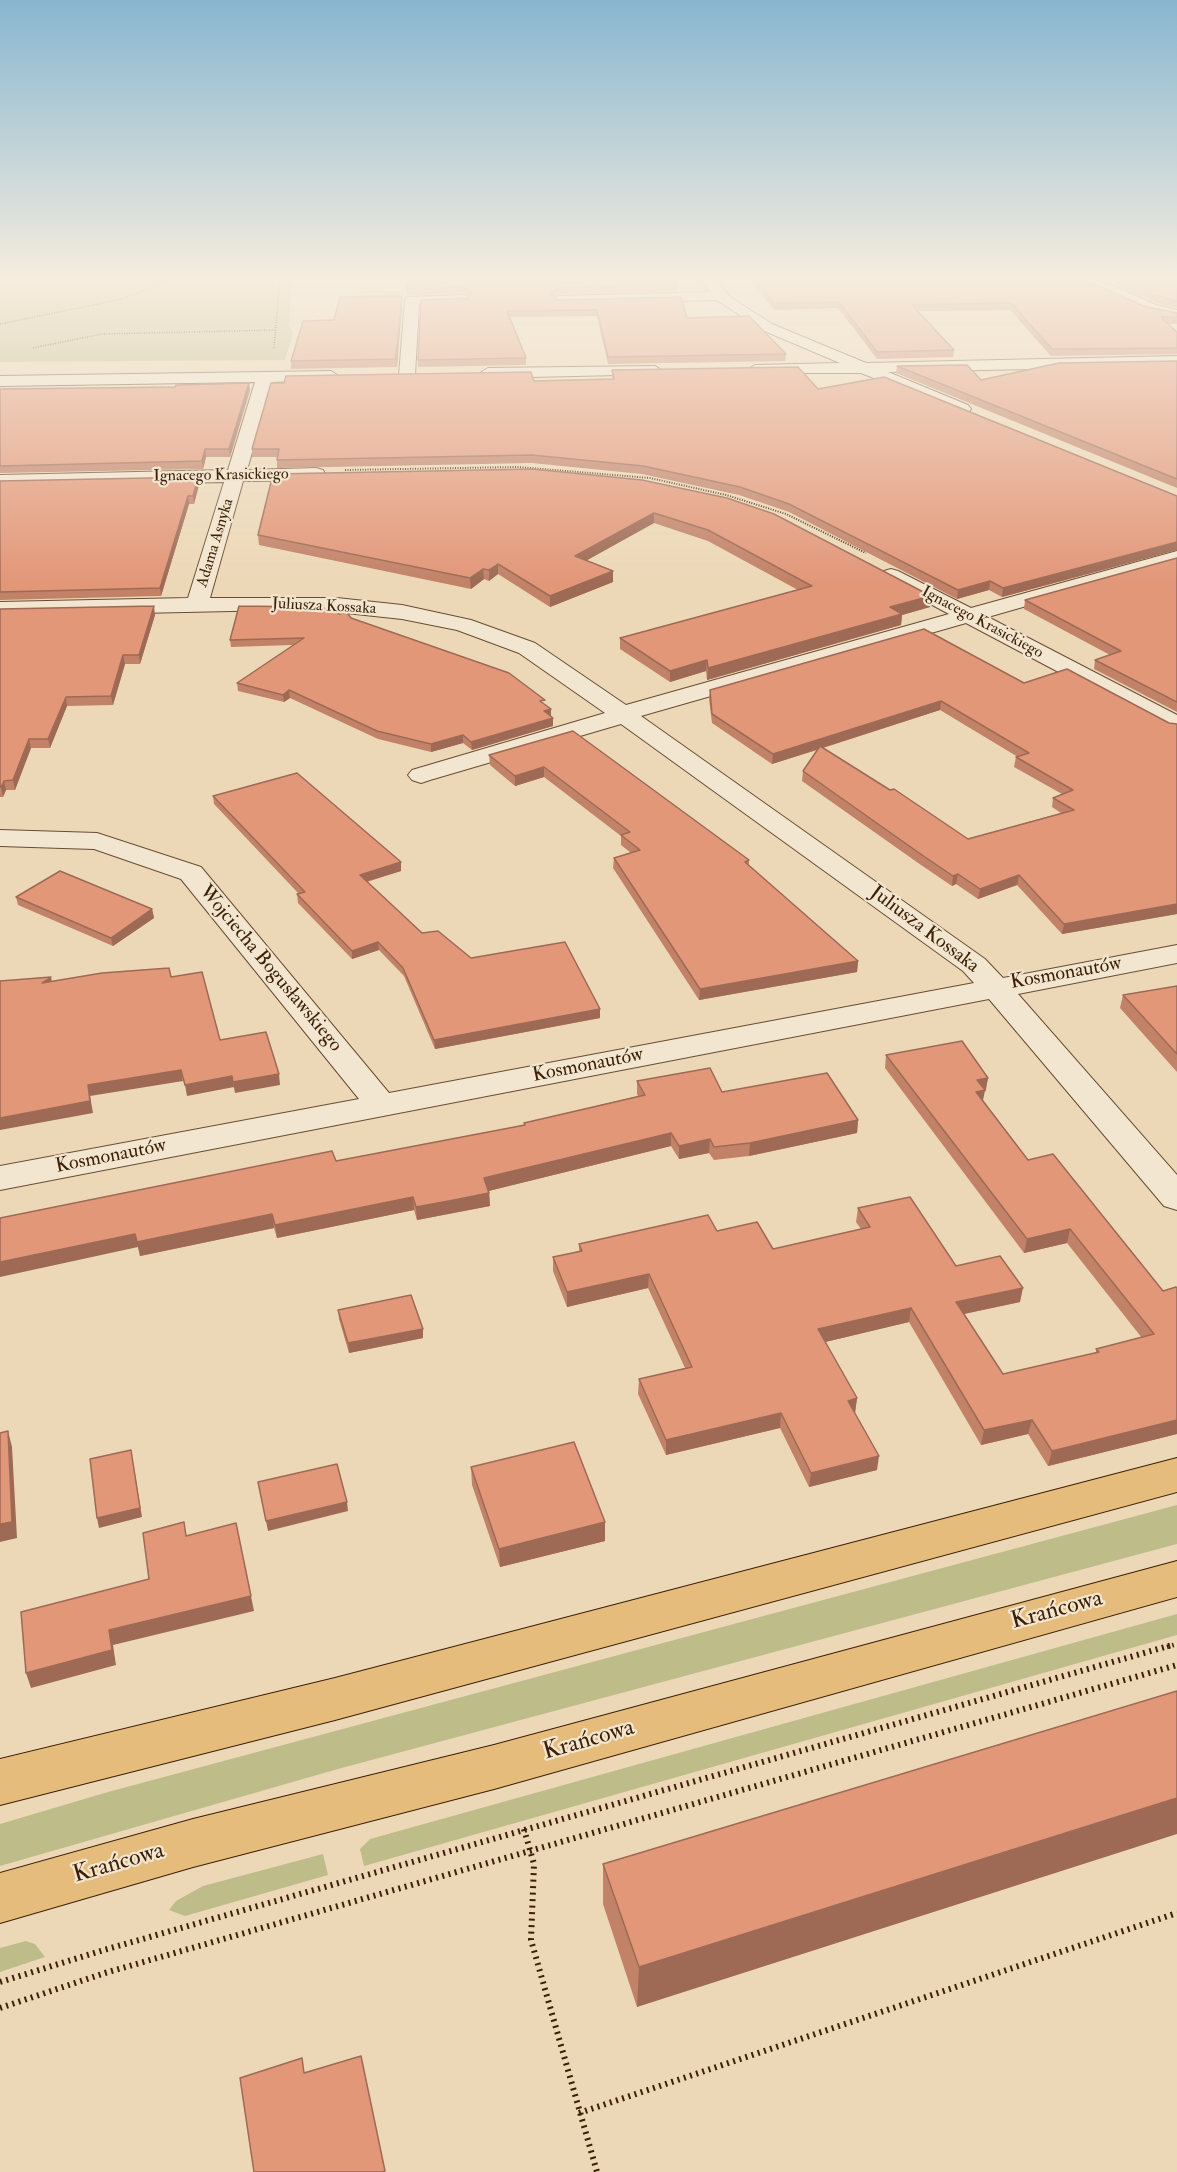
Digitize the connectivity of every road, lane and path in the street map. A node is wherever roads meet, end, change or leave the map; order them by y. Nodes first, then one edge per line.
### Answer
1 (109, 379) edge
2 (264, 379) edge
3 (890, 379) edge
4 (0, 381) edge
5 (979, 416) edge
6 (342, 472) joint
7 (236, 476) junction
8 (0, 481) edge
9 (1177, 557) edge
10 (871, 560) joint
11 (197, 605) junction
12 (0, 609) edge
13 (969, 616) junction
14 (623, 714) junction
15 (1177, 725) edge
16 (421, 775) dead end
17 (0, 838) edge
18 (1177, 954) edge
19 (996, 987) junction
20 (381, 1106) junction
21 (0, 1178) edge
22 (1177, 1198) edge
23 (1177, 1475) edge
24 (1177, 1579) edge
25 (1177, 1644) edge
26 (1177, 1665) edge
27 (0, 1782) edge
28 (524, 1829) junction
29 (531, 1851) junction
30 (0, 1898) edge
31 (1177, 1912) edge
32 (0, 1982) edge
33 (0, 2008) edge
34 (579, 2113) junction
35 (597, 2172) edge

1 - 4 street
2 - 7 street, Adama Asnyka
3 - 5 street
6 - 7 street, Ignacego Krasickiego
6 - 10 path
7 - 8 street, Ignacego Krasickiego
7 - 11 street, Adama Asnyka
9 - 13 street
10 - 13 street, Ignacego Krasickiego
11 - 12 street, Juliusza Kossaka
11 - 14 street, Juliusza Kossaka
13 - 14 street
13 - 15 street, Ignacego Krasickiego
14 - 16 street
14 - 19 street, Juliusza Kossaka
17 - 20 street, Wojciecha Bogusławskiego
18 - 19 street, Kosmonautów
19 - 20 street, Kosmonautów
19 - 22 street, Juliusza Kossaka
20 - 21 street, Kosmonautów
23 - 27 main road
24 - 30 main road, Krańcowa
25 - 28 path
26 - 29 path
28 - 29 path
28 - 32 path
29 - 33 path
29 - 34 path
31 - 34 path
34 - 35 path

